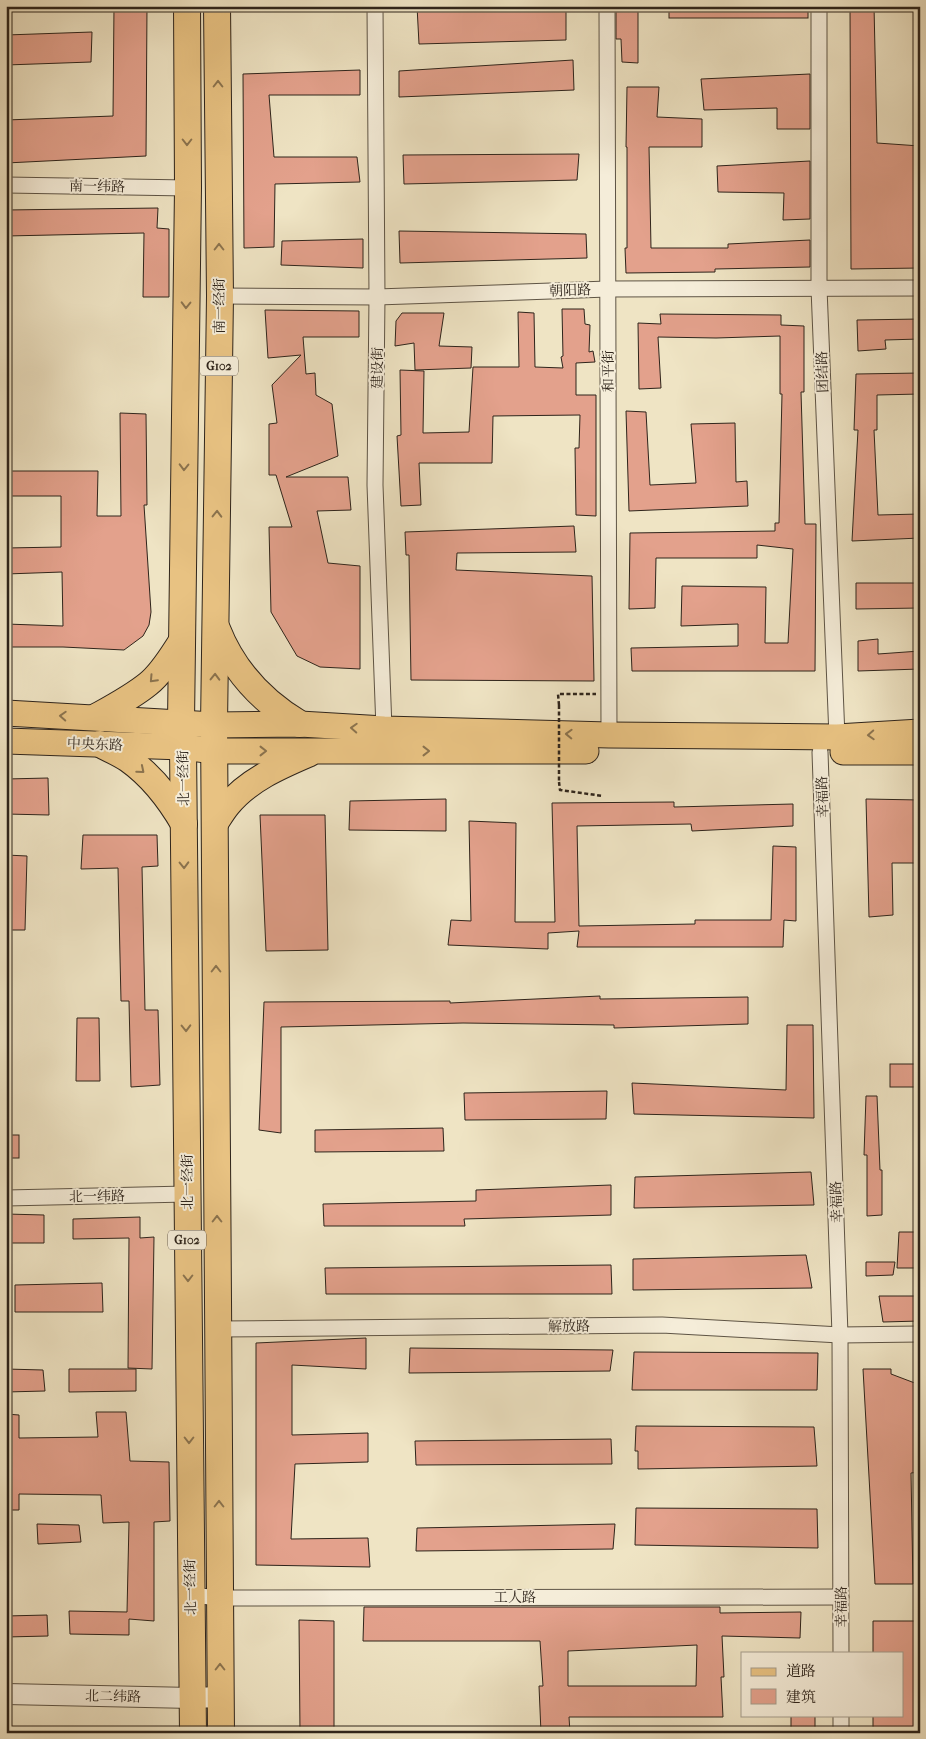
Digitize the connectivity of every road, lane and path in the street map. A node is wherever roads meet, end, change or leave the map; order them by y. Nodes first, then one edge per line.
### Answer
1 (187, 6) edge
2 (218, 6) edge
3 (375, 6) edge
4 (607, 6) edge
5 (819, 6) edge
6 (6, 185) edge
7 (188, 188) junction
8 (819, 288) junction
9 (920, 288) edge
10 (608, 289) junction
11 (220, 296) junction
12 (377, 297) junction
13 (216, 624) junction
14 (182, 640) junction
15 (610, 694) junction
16 (6, 712) edge
17 (95, 717) junction
18 (300, 724) junction
19 (384, 729) junction
20 (920, 732) edge
21 (182, 734) junction
22 (609, 735) junction
23 (214, 738) junction
24 (6, 742) edge
25 (100, 744) junction
26 (829, 744) junction
27 (316, 751) junction
28 (920, 752) edge
29 (604, 796) dead end
30 (184, 824) junction
31 (215, 824) junction
32 (187, 1194) junction
33 (6, 1198) edge
34 (218, 1329) junction
35 (920, 1334) edge
36 (840, 1335) junction
37 (190, 1595) junction
38 (841, 1597) junction
39 (220, 1598) junction
40 (841, 1652) edge
41 (6, 1694) edge
42 (220, 1697) junction
43 (192, 1698) junction
44 (841, 1716) edge
45 (193, 1733) edge
46 (220, 1733) edge
47 (842, 1733) edge

1 -> 7 highway, G102
11 -> 2 highway, 南一经街 / G102
3 - 12 street, 建设街
4 - 10 street, 和平街
5 - 8 street, 团结路
6 - 7 street, 南一纬路
7 -> 14 highway, G102
8 - 9 street, 朝阳路
8 - 10 street, 朝阳路
8 - 26 street, 团结路
10 - 12 street, 朝阳路
10 - 15 street, 和平街
11 - 12 street, 朝阳路
13 -> 11 highway, 南一经街 / G102
12 - 19 street, 建设街
13 - 18 highway
23 -> 13 highway, 南一经街 / G102
14 -> 17 main road
14 - 21 highway, G102
15 - 22 street, 和平街
15 - 29 path, bridge
17 -> 16 main road, 中央东路
17 - 21 main road, 中央东路
19 -> 18 main road
18 - 23 main road
22 -> 19 main road
20 -> 26 main road
21 - 23 main road
21 - 25 main road, 中央东路
21 - 30 highway, 北一经街 / G102
22 - 26 main road
23 -> 27 main road
23 - 31 highway, G102
24 - 25 main road, 中央东路
25 -> 30 highway
27 -> 26 main road
26 - 28 main road
26 - 36 street, 幸福路
27 - 31 main road
30 -> 32 highway, 北一经街 / G102
34 -> 31 highway, G102
32 - 33 street, 北一纬路
32 -> 37 highway, 北一经街 / G102
34 - 36 street, 解放路
39 -> 34 highway, G102
35 - 36 street, 解放路
36 - 38 street, 幸福路
37 - 39 street, 工人路
37 - 43 highway, 北一经街 / G102
38 - 39 street, 工人路
38 - 40 street, 幸福路
42 -> 39 highway, G102
41 - 43 street, 北二纬路
42 - 43 street, 北二纬路
42 - 46 highway, G102
43 - 45 highway, 北一经街 / G102
44 - 47 street

